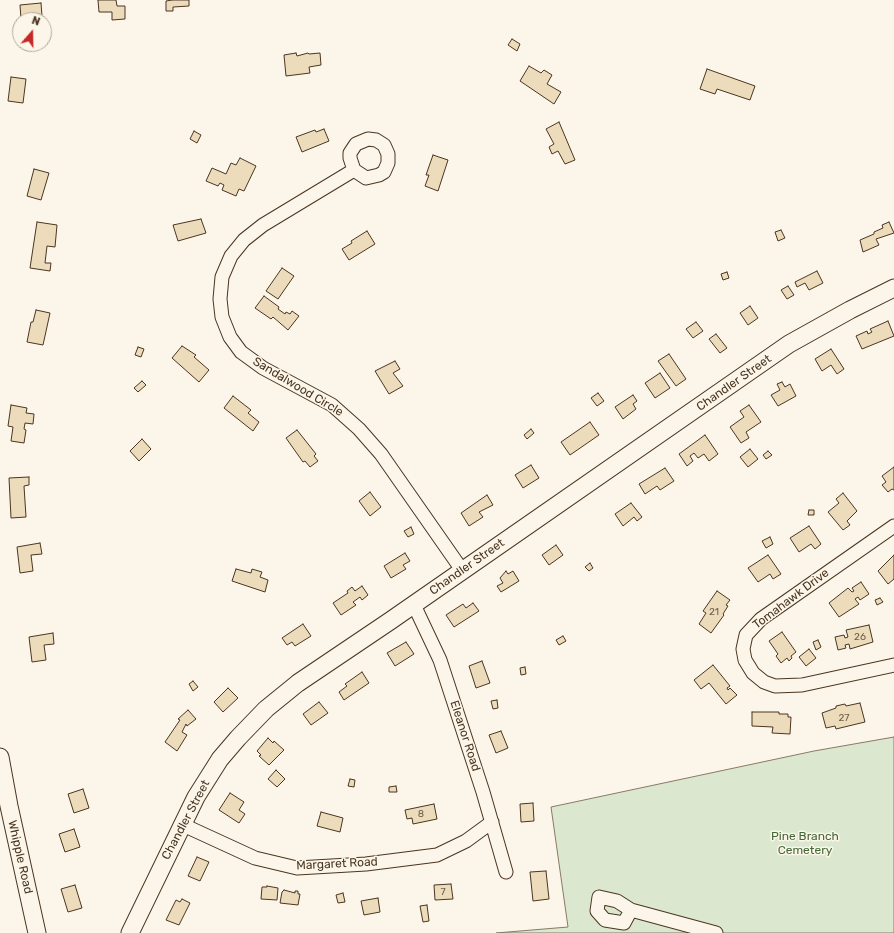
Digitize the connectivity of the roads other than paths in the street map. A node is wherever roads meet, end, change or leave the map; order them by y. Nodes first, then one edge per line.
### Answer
1 (354, 170) dead end
2 (894, 288) edge
3 (894, 526) edge
4 (462, 570) junction
5 (414, 605) junction
6 (894, 665) edge
7 (0, 757) edge
8 (492, 822) junction
9 (182, 824) junction
10 (506, 872) dead end
11 (631, 910) dead end
12 (38, 933) edge
13 (130, 933) edge
14 (716, 933) edge

1 - 4 street, Sandalwood Circle
2 - 4 main road, Chandler Street
3 - 6 street, Tomahawk Drive
4 - 5 main road, Chandler Street
5 - 8 street, Eleanor Road
5 - 9 main road, Chandler Street
7 - 12 main road, Whipple Road
8 - 9 street, Margaret Road
8 - 10 street, Eleanor Road
9 - 13 main road, Chandler Street
11 - 14 street

